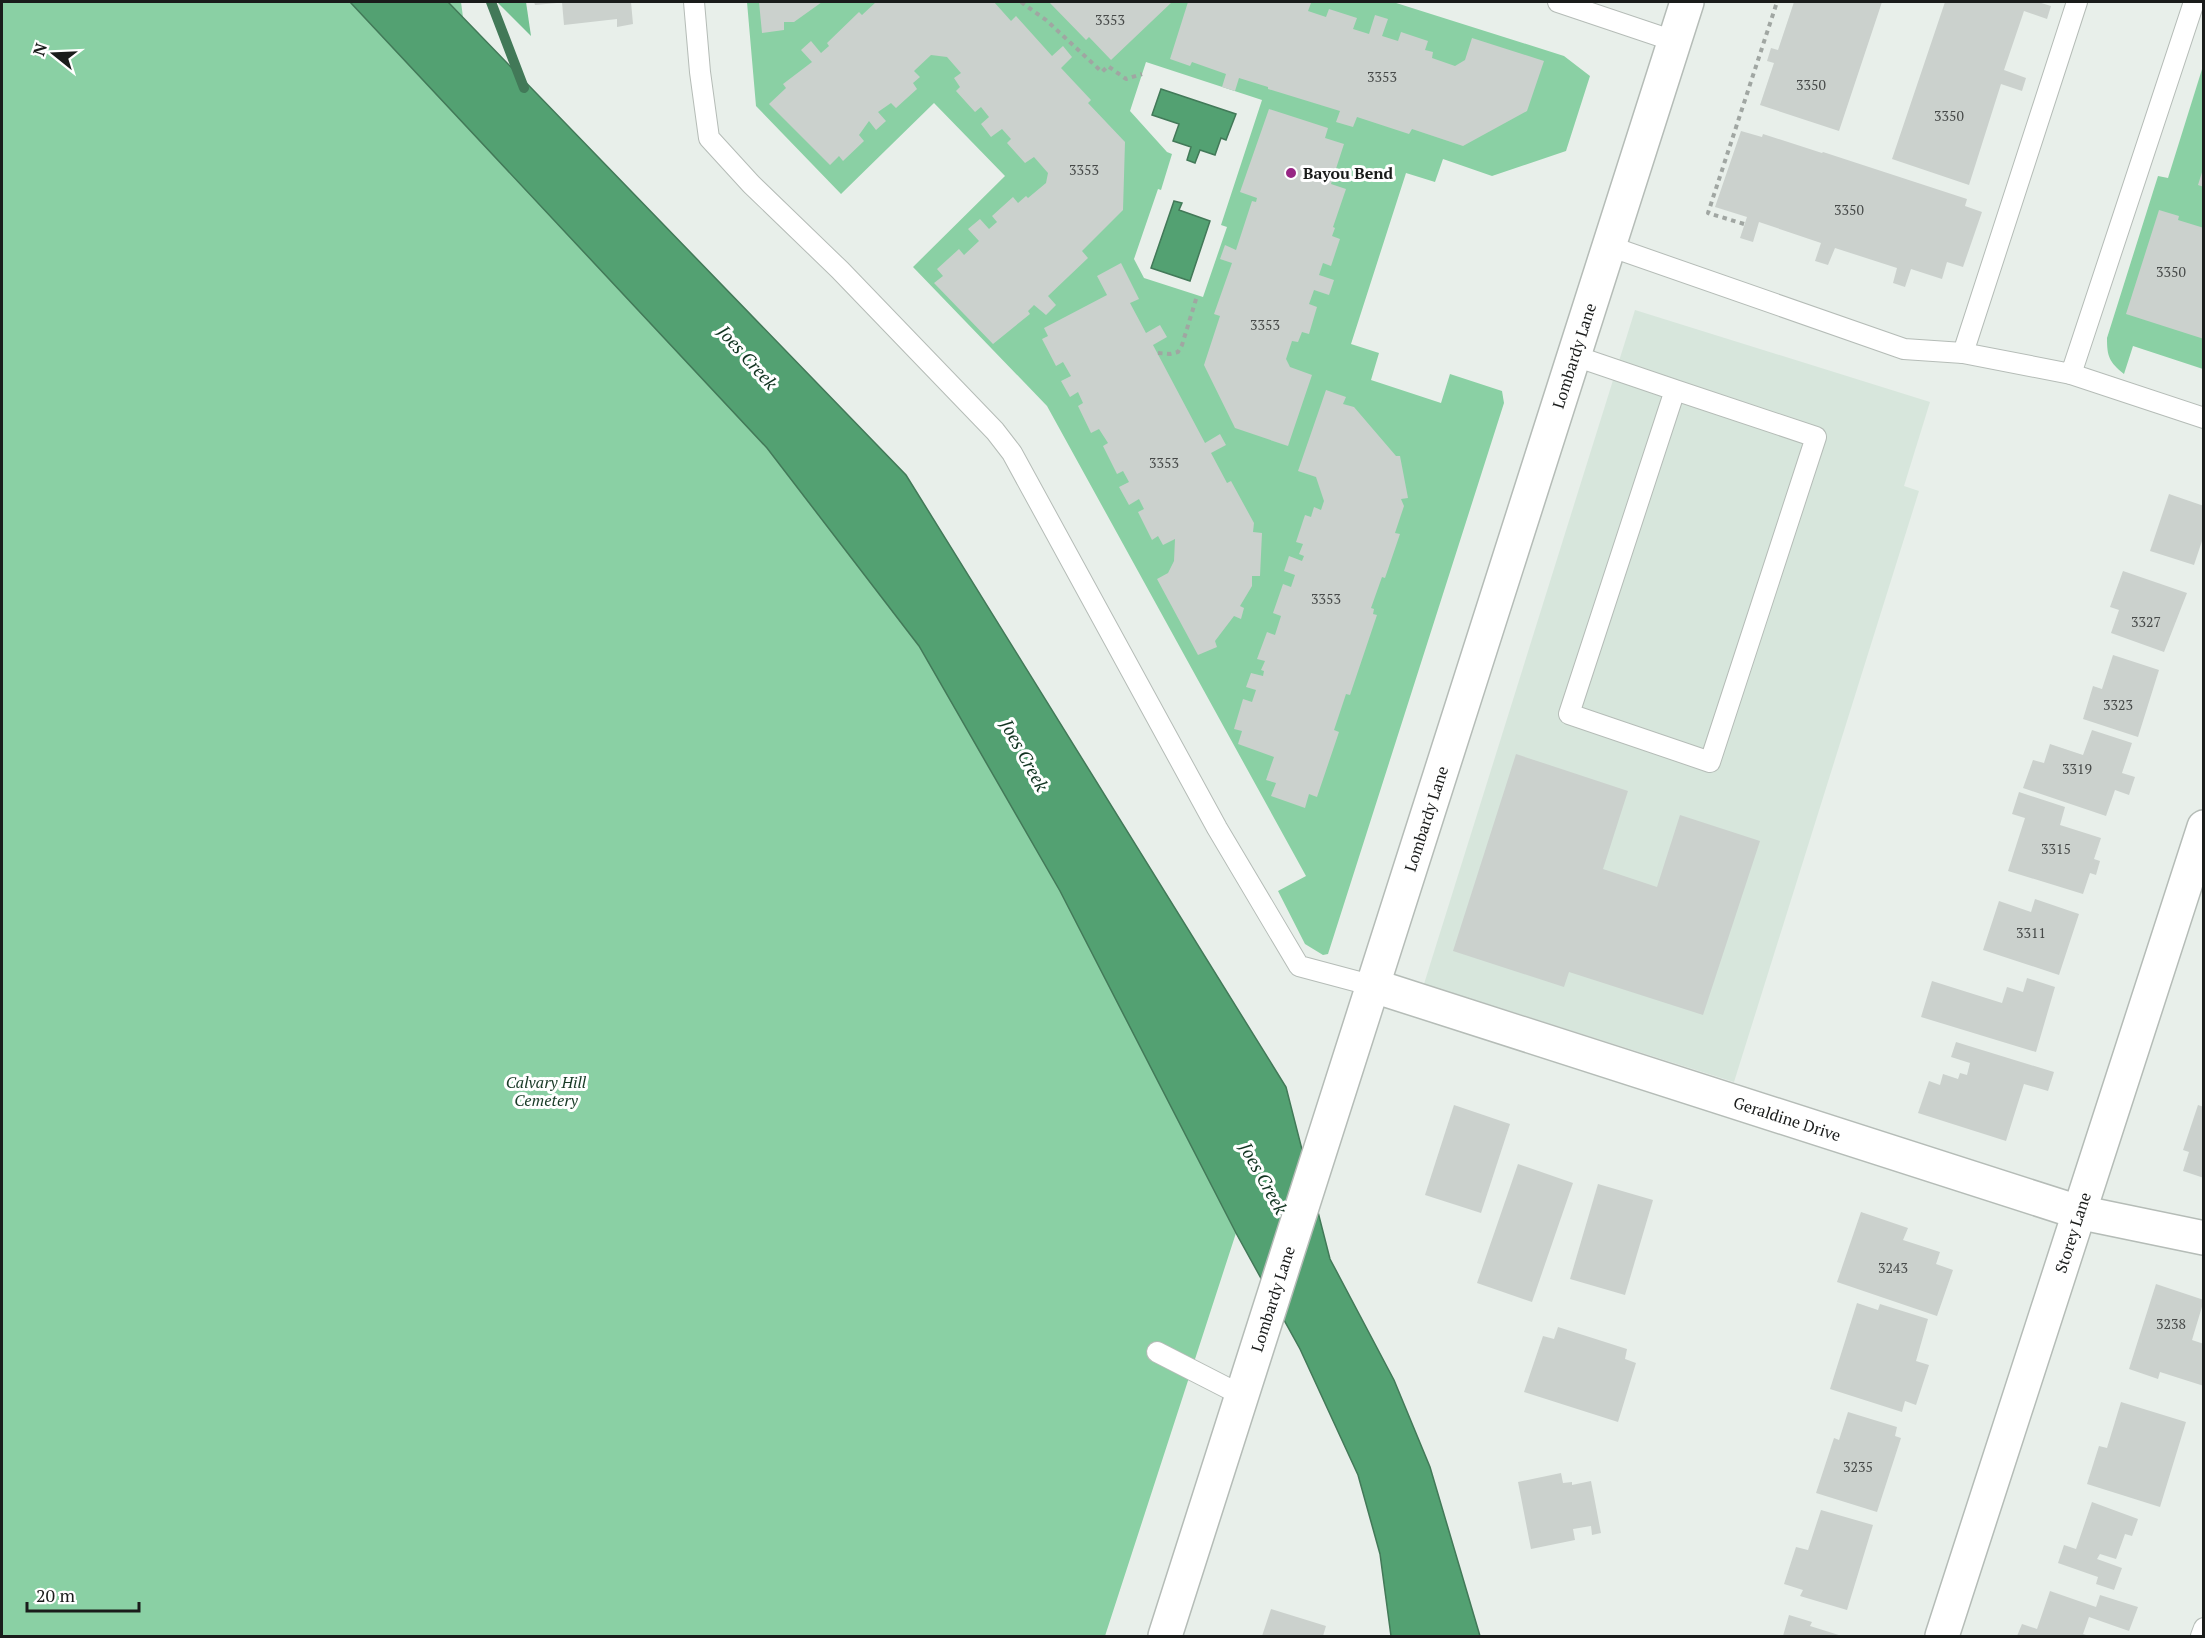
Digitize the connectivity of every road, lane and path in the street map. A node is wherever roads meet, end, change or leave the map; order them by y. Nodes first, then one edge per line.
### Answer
1 (694, 2) edge
2 (1021, 2) edge
3 (1558, 2) edge
4 (1687, 2) edge
5 (1777, 2) edge
6 (2078, 2) edge
7 (2194, 2) edge
8 (1674, 41) junction
9 (1142, 74) dead end
10 (1744, 224) dead end
11 (1609, 246) junction
12 (1197, 296) dead end
13 (1158, 353) dead end
14 (1963, 353) junction
15 (1575, 356) junction
16 (2071, 374) junction
17 (1675, 390) junction
18 (2204, 418) edge
19 (2204, 827) edge
20 (1374, 986) junction
21 (2078, 1212) junction
22 (2204, 1238) edge
23 (1157, 1352) dead end
24 (1245, 1382) junction
25 (2204, 1628) edge
26 (1165, 1636) edge
27 (1942, 1636) edge
28 (2200, 1636) edge

1 - 20 lane
2 - 9 path
3 - 8 lane
4 - 8 street, Lombardy Lane
5 - 10 path
6 - 14 lane
7 - 16 lane
8 - 11 street, Lombardy Lane
11 - 14 lane
11 - 15 street, Lombardy Lane
12 - 13 path
14 - 16 lane
15 - 17 lane
15 - 20 street, Lombardy Lane
16 - 18 lane
17 - 17 lane
19 - 21 street, Storey Lane
20 - 21 street, Geraldine Drive
20 - 24 street, Lombardy Lane
21 - 22 street, Geraldine Drive
21 - 27 street, Storey Lane
23 - 24 lane
24 - 26 street, Lombardy Lane
25 - 28 lane

